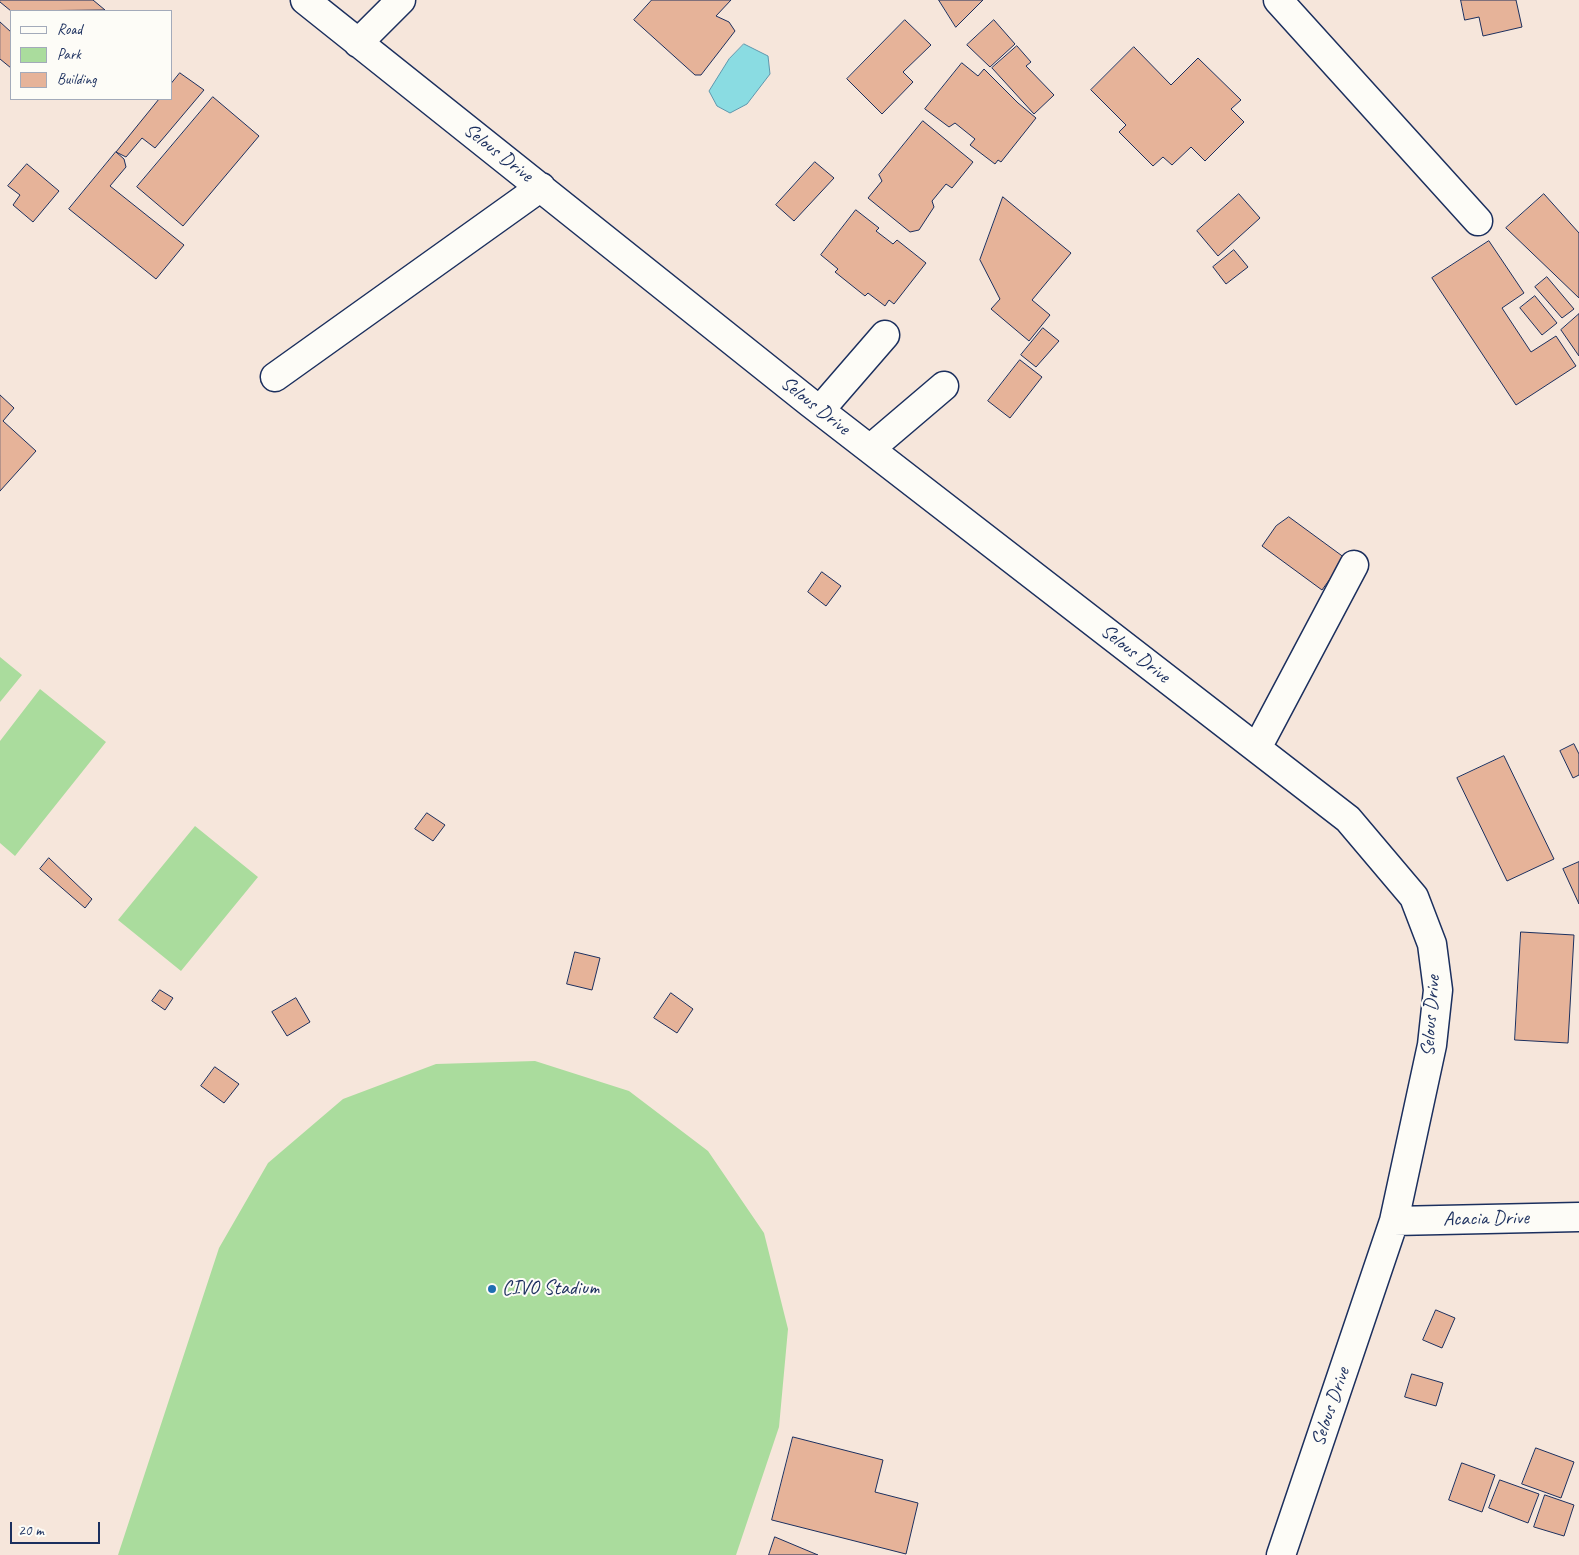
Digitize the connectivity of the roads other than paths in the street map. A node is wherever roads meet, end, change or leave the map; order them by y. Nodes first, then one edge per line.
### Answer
1 (305, 0) edge
2 (401, 0) edge
3 (1278, 0) edge
4 (358, 44) junction
5 (541, 187) junction
6 (1478, 221) dead end
7 (885, 335) dead end
8 (275, 377) dead end
9 (944, 386) dead end
10 (820, 410) junction
11 (870, 449) junction
12 (1354, 565) dead end
13 (1256, 748) junction
14 (1579, 1217) edge
15 (1394, 1221) junction
16 (1281, 1555) edge

1 - 4 street, Selous Drive
2 - 4 street
3 - 6 street
4 - 5 street, Selous Drive
5 - 8 street
5 - 10 street, Selous Drive
7 - 10 street
9 - 11 street
10 - 11 street, Selous Drive
11 - 13 street, Selous Drive
12 - 13 street
13 - 15 street, Selous Drive
14 - 15 street, Acacia Drive
15 - 16 street, Selous Drive

